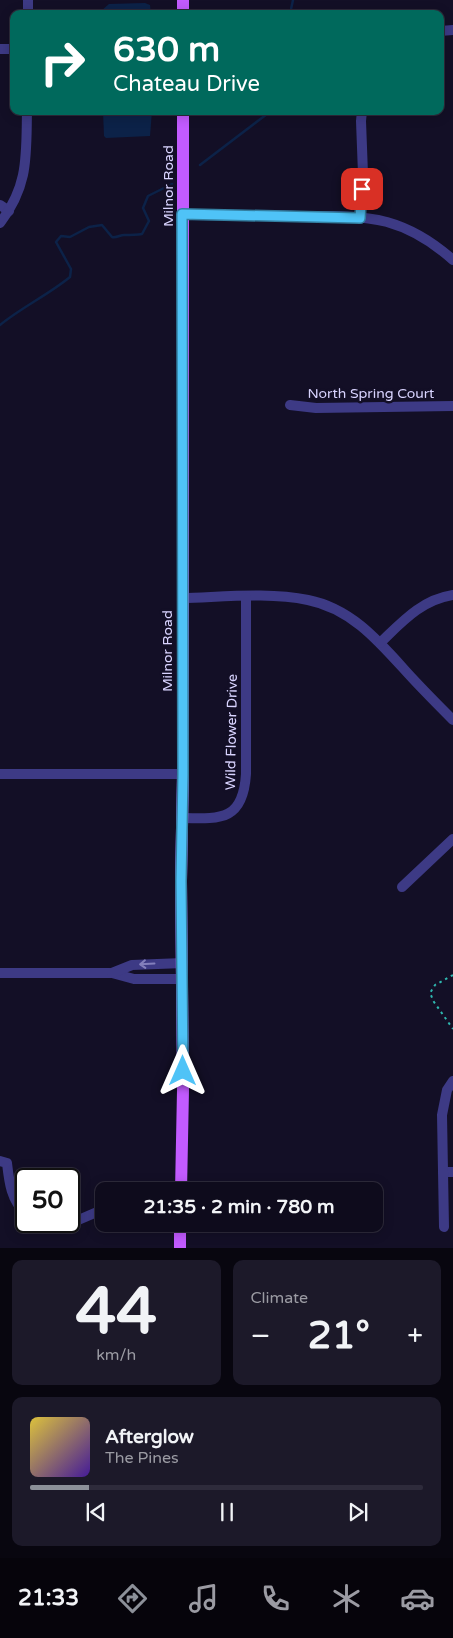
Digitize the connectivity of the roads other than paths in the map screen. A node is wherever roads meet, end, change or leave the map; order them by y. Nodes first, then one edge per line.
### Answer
1 (27, 115) edge
2 (183, 115) edge
3 (362, 115) edge
4 (0, 205) edge
5 (9, 211) junction
6 (182, 214) junction
7 (360, 218) junction
8 (0, 223) edge
9 (453, 260) edge
10 (290, 405) dead end
11 (453, 406) edge
12 (453, 595) edge
13 (246, 597) junction
14 (182, 598) junction
15 (380, 643) junction
16 (453, 720) edge
17 (0, 774) edge
18 (183, 774) junction
19 (181, 818) junction
20 (453, 839) edge
21 (402, 887) dead end
22 (182, 963) junction
23 (112, 973) junction
24 (0, 974) edge
25 (183, 980) junction
26 (453, 1081) edge
27 (0, 1161) edge
28 (448, 1172) edge
29 (180, 1182) edge
30 (15, 1196) edge
31 (95, 1213) edge
32 (80, 1219) edge
33 (444, 1227) dead end
34 (180, 1232) edge
35 (180, 1248) edge

1 - 5 street
2 - 6 main road, Milnor Road
3 - 7 street
4 - 5 street
5 - 8 street
6 - 7 street
6 - 14 main road, Milnor Road
7 - 9 street
10 - 11 street, North Spring Court
12 - 15 street
13 - 14 street
13 - 15 street
13 - 19 street, Wild Flower Drive
14 - 18 main road, Milnor Road
15 - 16 street
17 - 18 street
18 - 19 main road, Milnor Road
19 - 22 main road, Milnor Road
20 - 21 street
22 -> 23 street
22 - 25 main road, Milnor Road
23 - 24 street
23 - 25 street
25 - 29 main road, Milnor Road
26 - 28 street
27 - 30 street
28 - 33 street
31 - 32 street
34 - 35 main road

